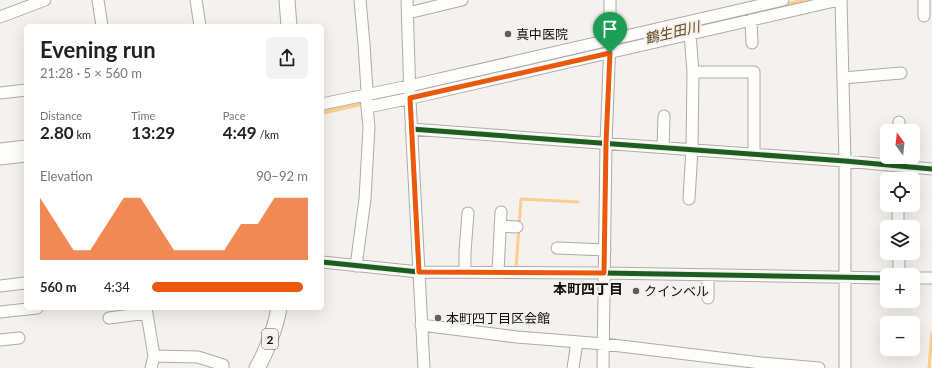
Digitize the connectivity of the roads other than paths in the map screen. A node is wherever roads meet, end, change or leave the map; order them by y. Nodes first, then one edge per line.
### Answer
1 (45, 0) edge
2 (98, 0) edge
3 (196, 0) edge
4 (287, 0) edge
5 (360, 0) edge
6 (407, 0) edge
7 (462, 0) edge
8 (610, 0) edge
9 (783, 0) edge
10 (840, 0) edge
11 (924, 0) edge
12 (408, 13) junction
13 (924, 16) dead end
14 (0, 17) edge
15 (751, 20) junction
16 (102, 24) edge
17 (200, 24) edge
18 (289, 24) edge
19 (690, 34) junction
20 (752, 43) dead end
21 (610, 47) junction
22 (693, 72) junction
23 (901, 73) dead end
24 (843, 78) junction
25 (24, 90) edge
26 (410, 92) junction
27 (0, 93) edge
28 (367, 101) junction
29 (324, 104) edge
30 (664, 116) dead end
31 (411, 129) junction
32 (606, 143) junction
33 (24, 146) edge
34 (663, 147) junction
35 (0, 149) edge
36 (692, 149) junction
37 (754, 154) junction
38 (24, 155) edge
39 (845, 161) junction
40 (880, 162) edge
41 (909, 164) edge
42 (932, 169) edge
43 (690, 199) dead end
44 (501, 212) dead end
45 (468, 213) dead end
46 (500, 226) junction
47 (517, 227) dead end
48 (557, 248) dead end
49 (605, 250) junction
50 (324, 262) edge
51 (356, 266) junction
52 (419, 272) junction
53 (464, 272) junction
54 (498, 272) junction
55 (604, 273) junction
56 (708, 275) junction
57 (845, 278) junction
58 (880, 278) edge
59 (920, 278) edge
60 (932, 278) edge
61 (24, 283) edge
62 (0, 286) edge
63 (708, 298) dead end
64 (24, 309) edge
65 (146, 310) edge
66 (279, 310) edge
67 (0, 312) edge
68 (109, 318) dead end
69 (421, 325) junction
70 (19, 338) dead end
71 (0, 340) edge
72 (577, 342) junction
73 (604, 344) junction
74 (154, 356) junction
75 (151, 368) edge
76 (223, 368) edge
77 (257, 368) edge
78 (424, 368) edge
79 (573, 368) edge
80 (603, 368) edge
81 (819, 368) edge
82 (844, 368) edge

1 - 14 street
2 - 16 street
3 - 17 street
4 - 18 main road
5 - 28 street
6 - 12 street
7 - 12 street
8 - 21 street
9 - 21 street
10 - 15 street
10 - 24 street
11 - 13 street
12 - 26 street
15 - 19 street
15 - 20 street
19 - 21 street
19 - 22 street
21 - 26 street
21 - 32 street
22 - 36 street
22 - 37 street
23 - 24 street
24 - 39 street
25 - 27 street
26 - 28 street
26 - 31 street
28 - 29 street
28 - 51 street
30 - 34 street
31 - 32 street
31 - 52 street
32 - 34 street
32 - 49 street
33 - 35 street
34 - 36 street
35 - 38 street
36 - 37 street
36 - 43 street
37 - 39 street
39 - 40 street
39 - 57 street
41 - 42 street
44 - 46 street
45 - 53 street
46 - 47 street
46 - 54 street
48 - 49 street
49 - 55 street
50 - 51 street
51 - 52 street
52 - 53 street
52 - 69 street
53 - 54 street
54 - 55 street
55 - 56 street
55 - 73 street
56 - 57 street
56 - 63 street
57 - 58 street
57 - 82 street
59 - 60 street
61 - 62 street
64 - 67 street
65 - 68 street
65 - 74 street
66 - 77 main road, 2
69 - 72 street
69 - 78 street
70 - 71 street
72 - 73 street
72 - 79 street
73 - 80 street
73 - 81 street
74 - 75 street
74 - 76 street

